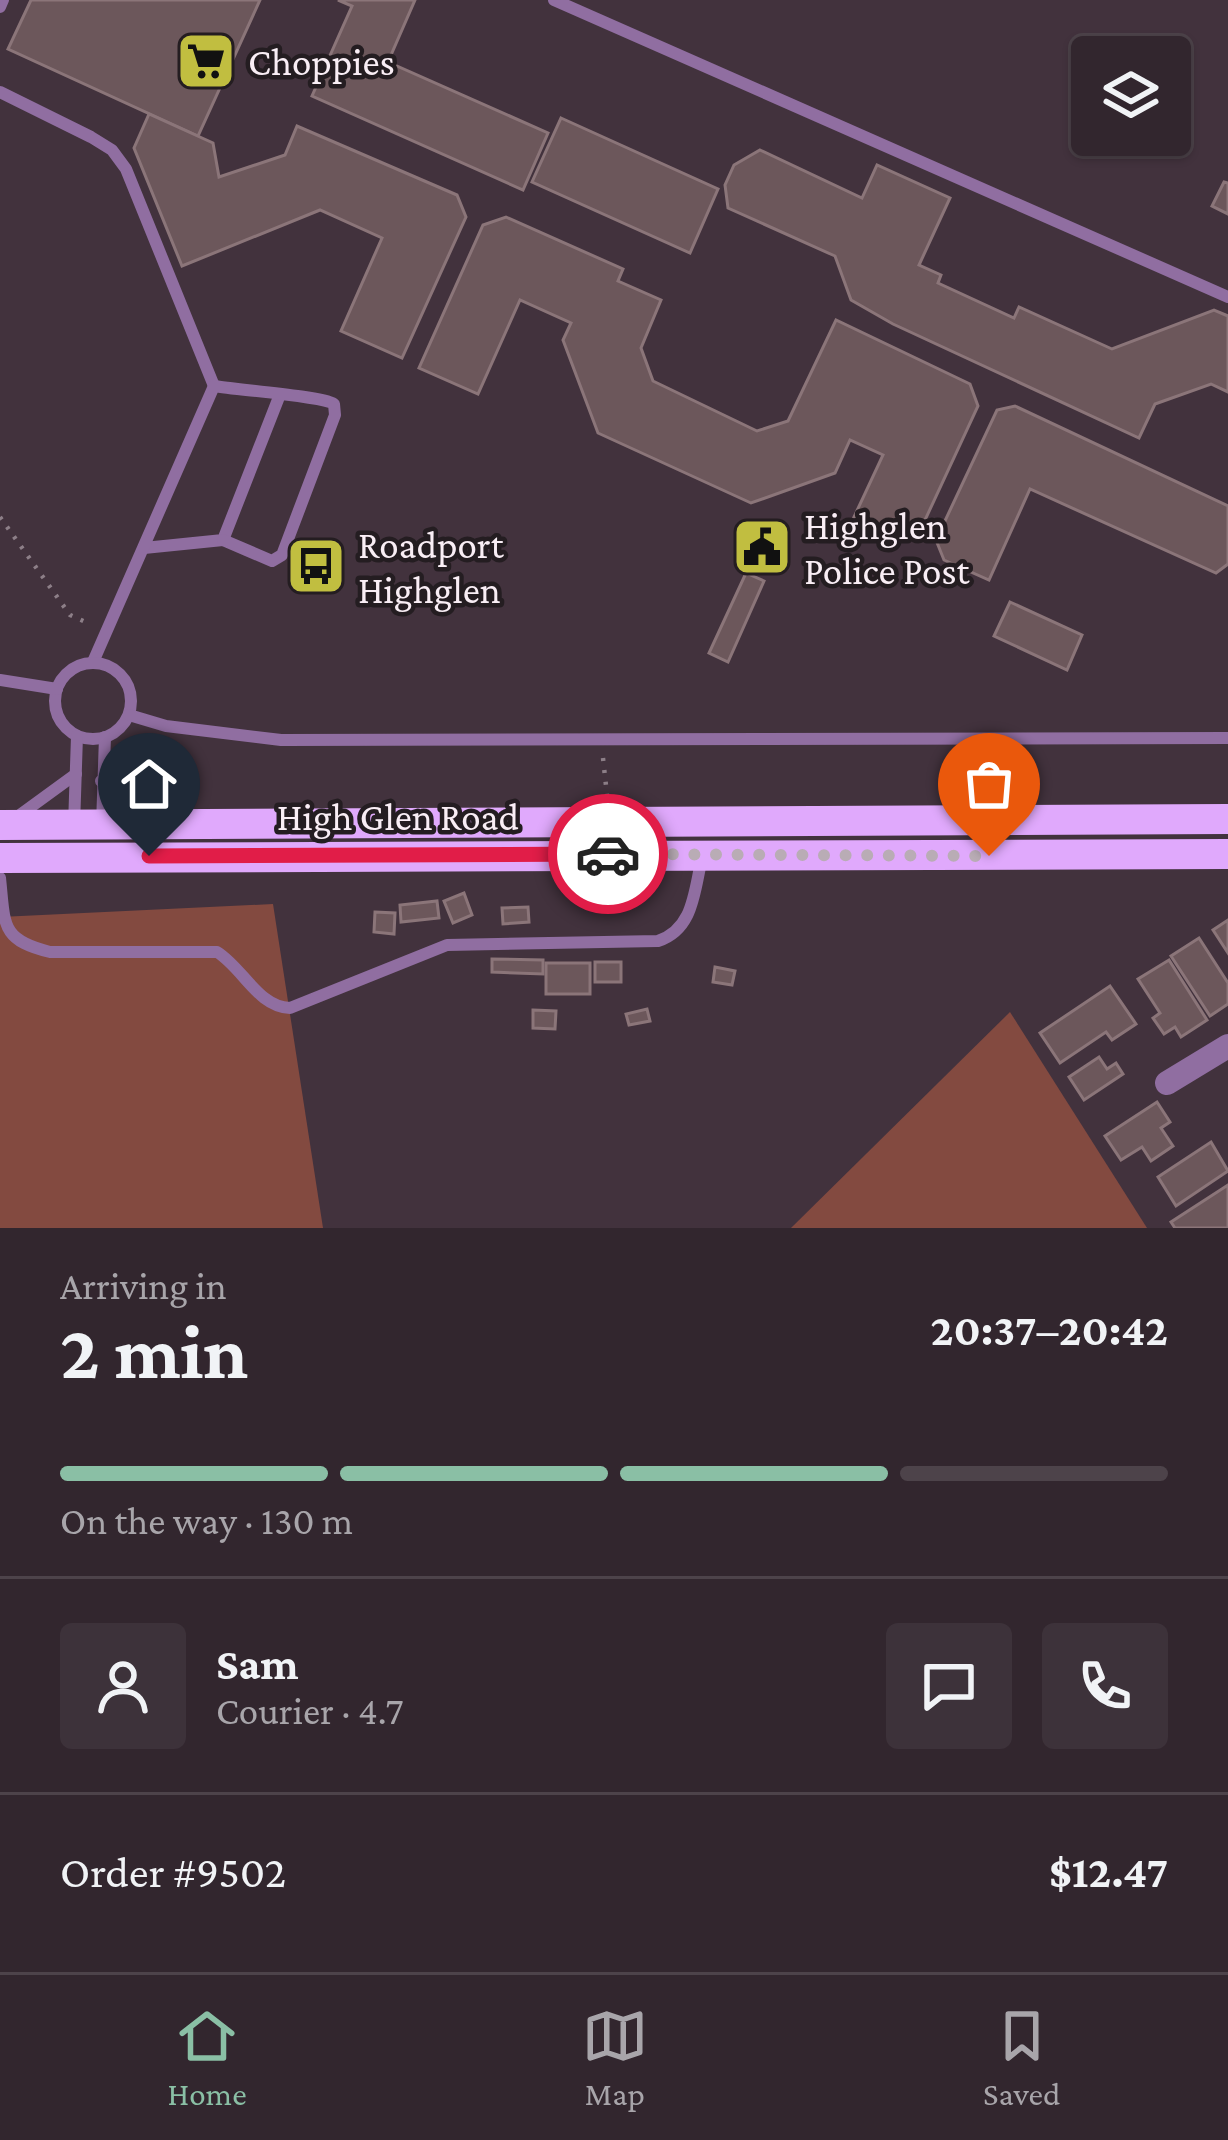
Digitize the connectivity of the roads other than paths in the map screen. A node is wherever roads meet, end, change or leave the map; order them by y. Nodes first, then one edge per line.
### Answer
1 (554, 0) edge
2 (0, 92) edge
3 (1228, 297) edge
4 (214, 386) junction
5 (279, 398) junction
6 (223, 540) junction
7 (144, 548) junction
8 (93, 662) junction
9 (0, 680) edge
10 (57, 689) junction
11 (129, 715) junction
12 (77, 736) junction
13 (105, 737) junction
14 (1228, 738) edge
15 (76, 774) junction
16 (101, 781) junction
17 (1228, 819) edge
18 (149, 823) junction
19 (3, 825) edge
20 (88, 841) junction
21 (1228, 854) edge
22 (0, 858) edge
23 (702, 858) junction
24 (0, 878) edge
25 (1228, 1046) edge
26 (1167, 1083) dead end

1 - 3 lane
2 - 4 lane
4 - 5 lane
4 - 7 lane
5 - 6 lane
5 - 6 lane
6 - 7 lane
7 - 8 lane
8 - 10 lane
8 - 11 lane
9 - 10 lane
10 - 12 lane
11 - 13 lane
11 - 14 lane
12 - 13 lane
12 - 15 lane
13 - 16 lane
15 - 19 lane
15 - 20 lane
16 - 18 lane
16 - 20 lane
17 - 18 main road, High Glen Road
18 - 20 main road, High Glen Road
19 - 20 main road, High Glen Road
20 - 22 main road, High Glen Road
20 - 23 main road, High Glen Road
21 - 23 main road, High Glen Road
23 - 24 lane
25 - 26 street

